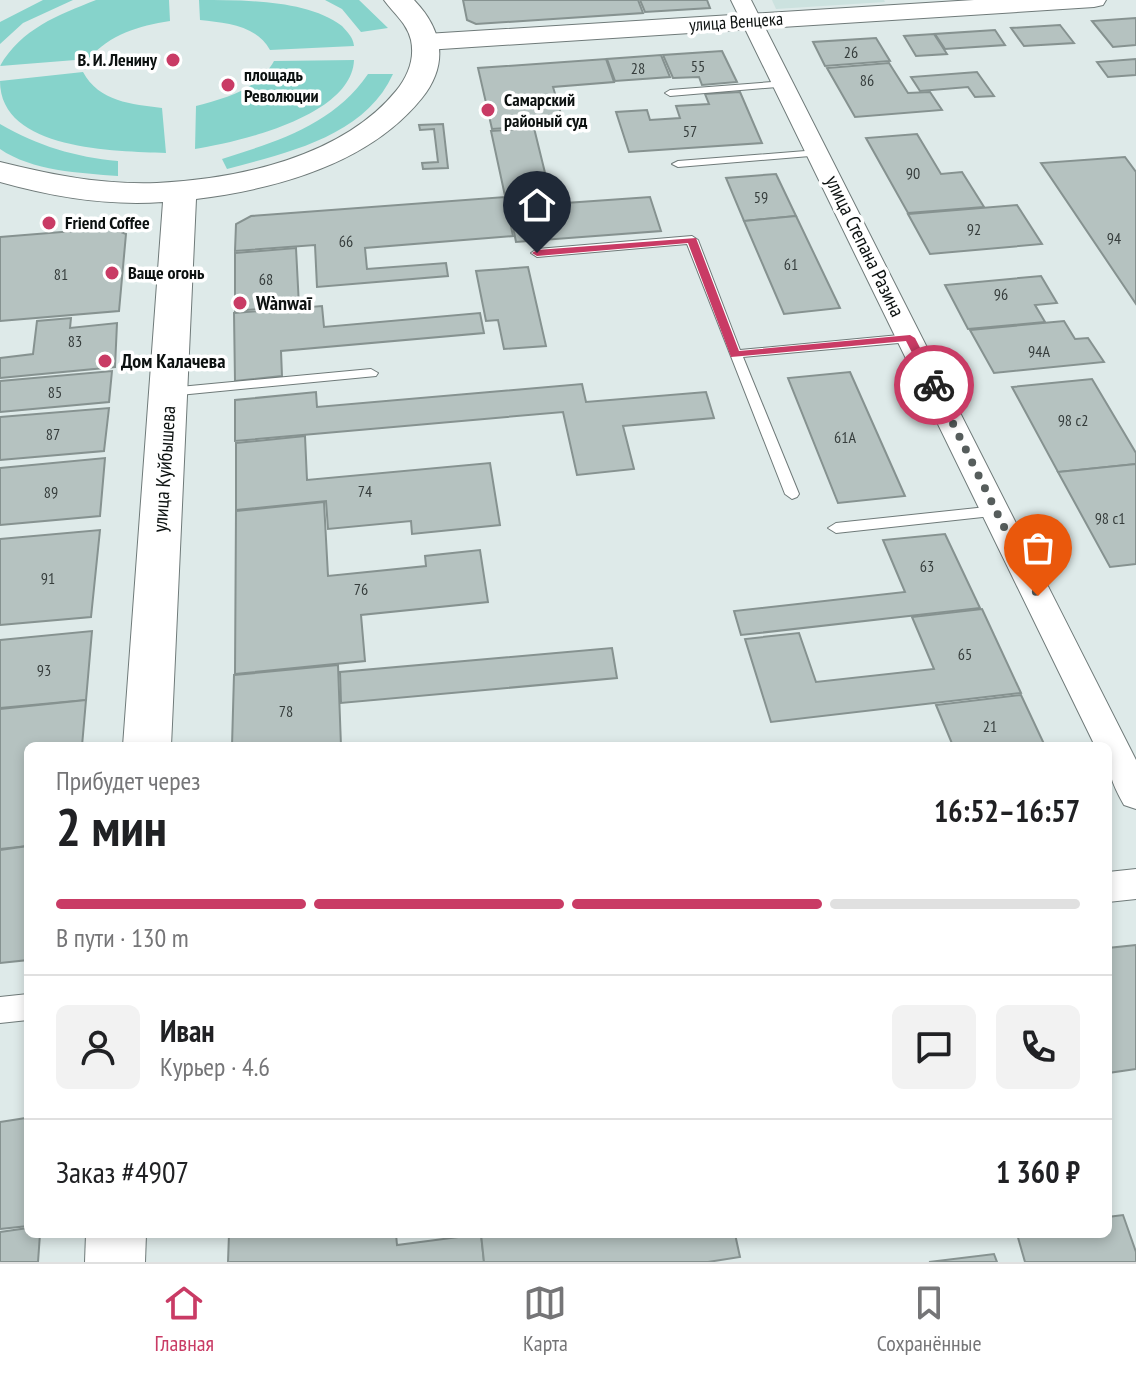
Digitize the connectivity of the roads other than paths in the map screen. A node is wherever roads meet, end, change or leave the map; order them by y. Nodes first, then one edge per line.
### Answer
1 (398, 0) edge
2 (1094, 0) edge
3 (747, 10) edge
4 (426, 42) junction
5 (785, 84) junction
6 (670, 93) dead end
7 (818, 153) junction
8 (678, 164) dead end
9 (0, 172) edge
10 (180, 191) junction
11 (537, 253) dead end
12 (910, 338) junction
13 (735, 354) junction
14 (371, 373) dead end
15 (169, 392) junction
16 (792, 494) dead end
17 (996, 511) junction
18 (836, 528) dead end
19 (147, 742) edge
20 (1110, 742) edge
21 (1112, 746) edge
22 (1136, 795) edge
23 (1136, 884) edge
24 (1112, 887) edge
25 (24, 1007) edge
26 (0, 1010) edge
27 (116, 1238) edge
28 (115, 1262) edge

1 - 4 main road
2 - 3 street, улица Венцека
3 - 4 street, улица Венцека
3 - 5 street, улица Степана Разина
4 - 10 main road
5 - 6 lane
5 - 7 street, улица Степана Разина
7 - 8 lane
7 - 12 street, улица Степана Разина
9 - 10 main road
10 - 15 main road, улица Куйбышева
11 - 13 lane
12 - 13 lane
12 - 17 street, улица Степана Разина
13 - 16 lane
14 - 15 lane
15 - 19 main road, улица Куйбышева
17 - 18 lane
17 - 20 street, улица Степана Разина
21 - 22 street, улица Степана Разина
23 - 24 street
25 - 26 street
27 - 28 main road

